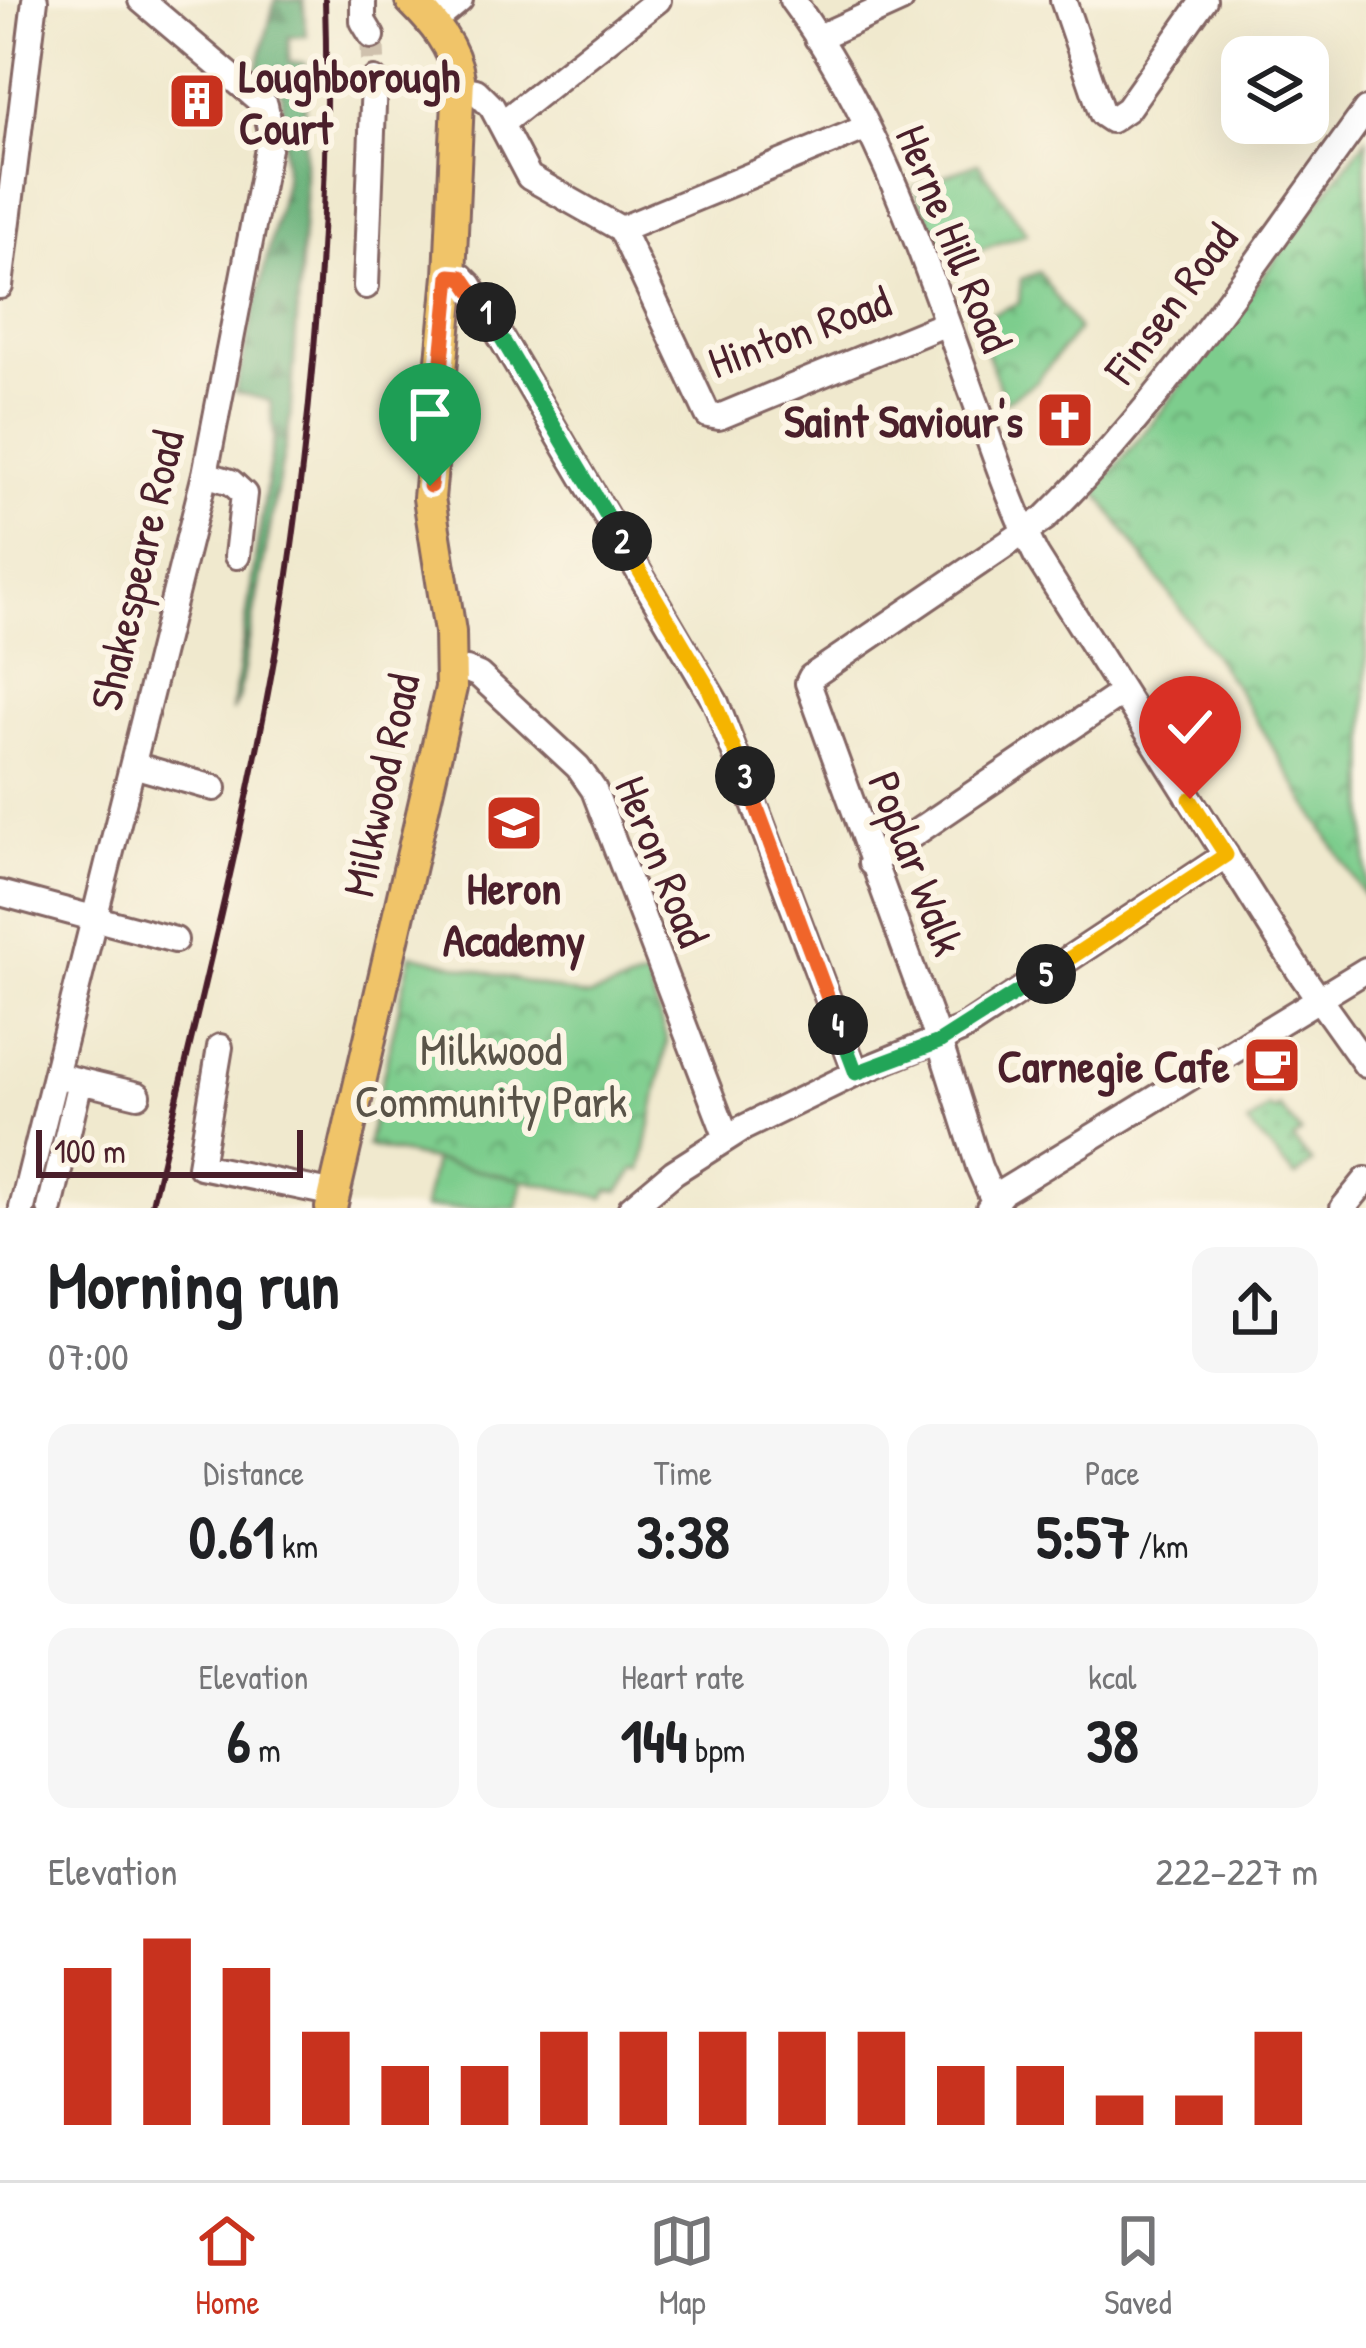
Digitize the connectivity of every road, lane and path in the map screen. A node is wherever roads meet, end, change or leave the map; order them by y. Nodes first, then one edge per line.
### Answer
1 (35, 0) edge
2 (141, 0) edge
3 (363, 0) edge
4 (411, 0) edge
5 (460, 0) edge
6 (658, 0) edge
7 (792, 0) edge
8 (901, 0) edge
9 (1063, 0) edge
10 (1204, 0) edge
11 (436, 27) junction
12 (372, 36) tunnel mouth
13 (817, 38) junction
14 (374, 80) tunnel mouth
15 (460, 88) junction
16 (1366, 110) edge
17 (502, 123) junction
18 (865, 128) junction
19 (3, 214) edge
20 (621, 229) junction
21 (450, 276) junction
22 (0, 286) edge
23 (366, 286) dead end
24 (947, 323) junction
25 (205, 474) junction
26 (1024, 531) junction
27 (237, 556) dead end
28 (452, 670) junction
29 (808, 683) joint
30 (1122, 693) junction
31 (133, 765) junction
32 (214, 788) dead end
33 (1226, 855) junction
34 (871, 863) junction
35 (0, 893) edge
36 (94, 918) junction
37 (175, 940) dead end
38 (1366, 970) edge
39 (1318, 1000) junction
40 (939, 1042) junction
41 (220, 1047) dead end
42 (1366, 1065) edge
43 (856, 1073) junction
44 (55, 1074) junction
45 (80, 1081) junction
46 (138, 1095) dead end
47 (727, 1138) junction
48 (1366, 1180) edge
49 (333, 1201) edge
50 (994, 1206) edge
51 (22, 1208) edge
52 (50, 1208) edge
53 (631, 1208) edge
54 (1343, 1208) edge

1 - 19 street
2 - 25 street, Shakespeare Road
3 - 12 street
4 - 11 main road
5 - 11 street
6 - 17 street
7 - 13 street, Herne Hill Road
8 - 13 street
9 - 10 street
11 - 15 main road
13 - 18 street, Herne Hill Road
14 - 23 street
15 - 17 street
15 - 21 main road, Milkwood Road
16 - 26 street, Finsen Road
17 - 20 street
18 - 20 street
18 - 24 street, Herne Hill Road
19 - 22 street
20 - 24 street, Hinton Road
21 - 28 main road, Milkwood Road
21 - 43 street
24 - 26 street, Herne Hill Road
25 - 27 street
25 - 31 street, Shakespeare Road
26 - 29 street, Finsen Road
26 - 30 street, Herne Hill Road
28 - 47 street, Heron Road
28 - 49 main road, Milkwood Road
29 - 34 street, Poplar Walk
30 - 33 street, Herne Hill Road
30 - 34 street
31 - 32 street
31 - 36 street, Shakespeare Road
33 - 39 street, Herne Hill Road
33 - 40 street
34 - 40 street, Poplar Walk
35 - 36 street
36 - 37 street
36 - 44 street, Shakespeare Road
38 - 39 street
39 - 42 street, Herne Hill Road
39 - 50 street
40 - 43 street
40 - 50 street, Poplar Walk
41 - 49 street
43 - 47 street
44 - 45 street
44 - 51 street, Shakespeare Road
45 - 46 street
45 - 52 street
47 - 53 street
48 - 54 street

